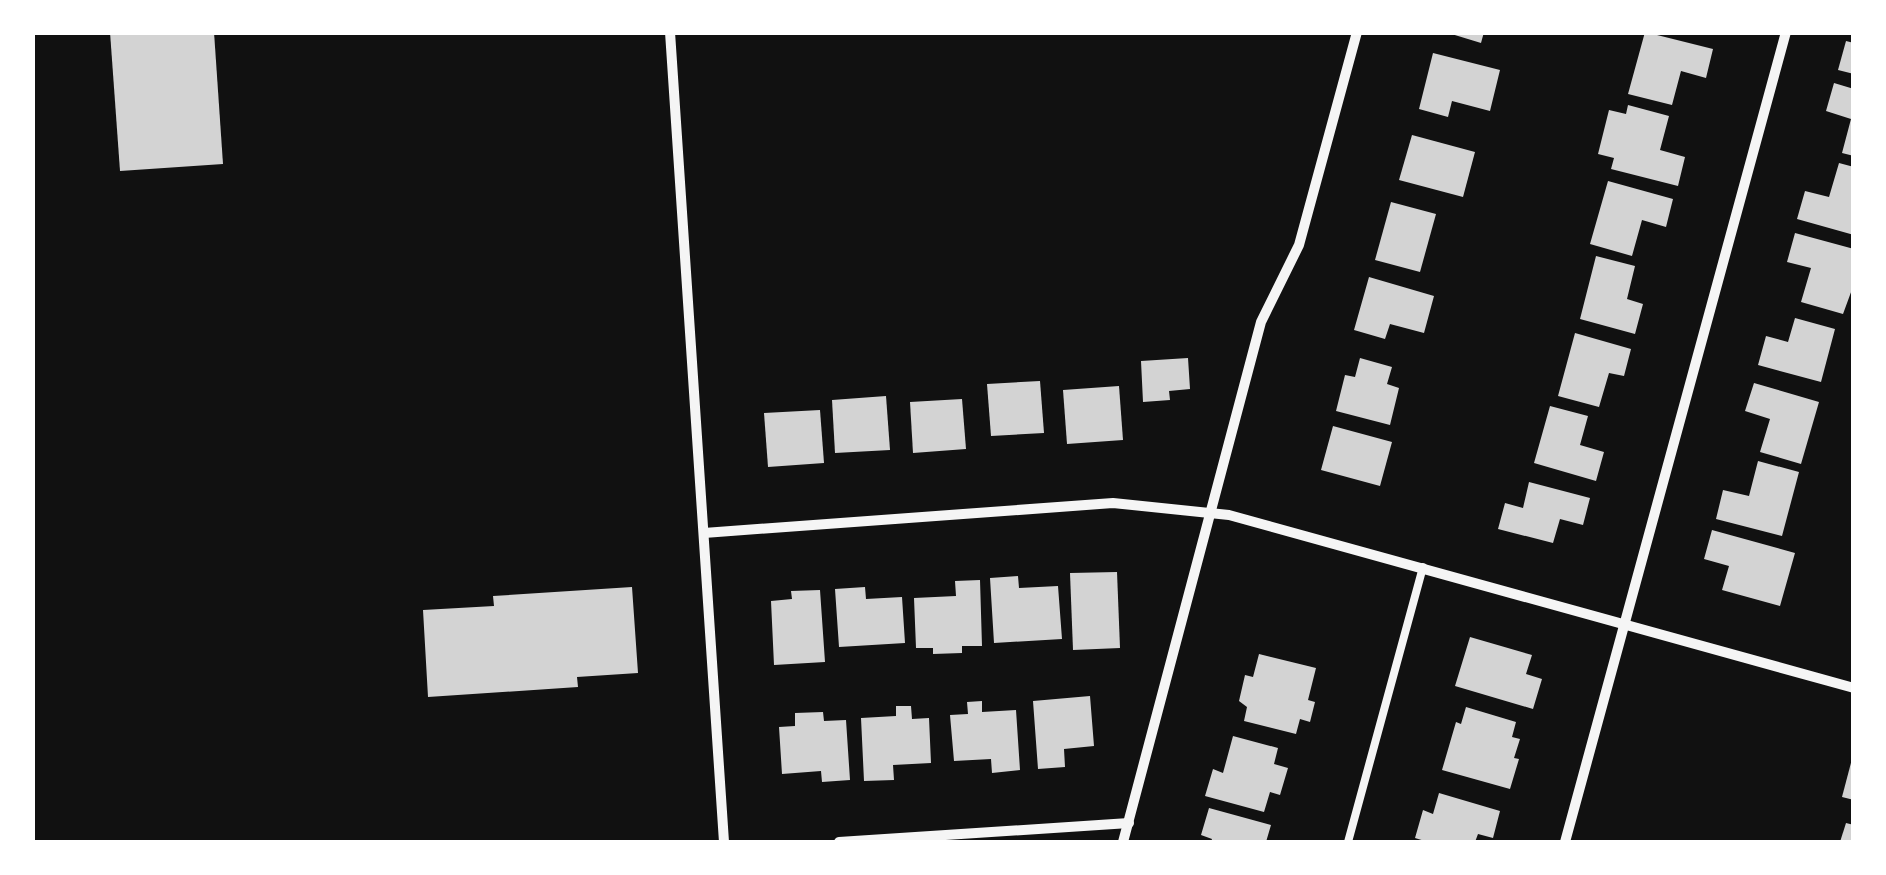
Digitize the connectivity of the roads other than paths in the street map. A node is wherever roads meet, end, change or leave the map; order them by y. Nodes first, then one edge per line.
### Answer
1 (670, 32) edge
2 (1357, 32) edge
3 (1786, 32) edge
4 (1211, 515) junction
5 (704, 533) junction
6 (1423, 567) junction
7 (1625, 624) junction
8 (1854, 688) edge
9 (1128, 823) junction
10 (724, 842) edge
11 (839, 842) edge
12 (1123, 842) edge
13 (1348, 842) edge
14 (1566, 842) edge

1 - 5 street
2 - 4 street
3 - 7 street
4 - 5 street
4 - 6 street
4 - 9 street
5 - 10 street
6 - 7 street
6 - 13 lane
7 - 8 street
7 - 14 street
9 - 11 street
9 - 12 street

